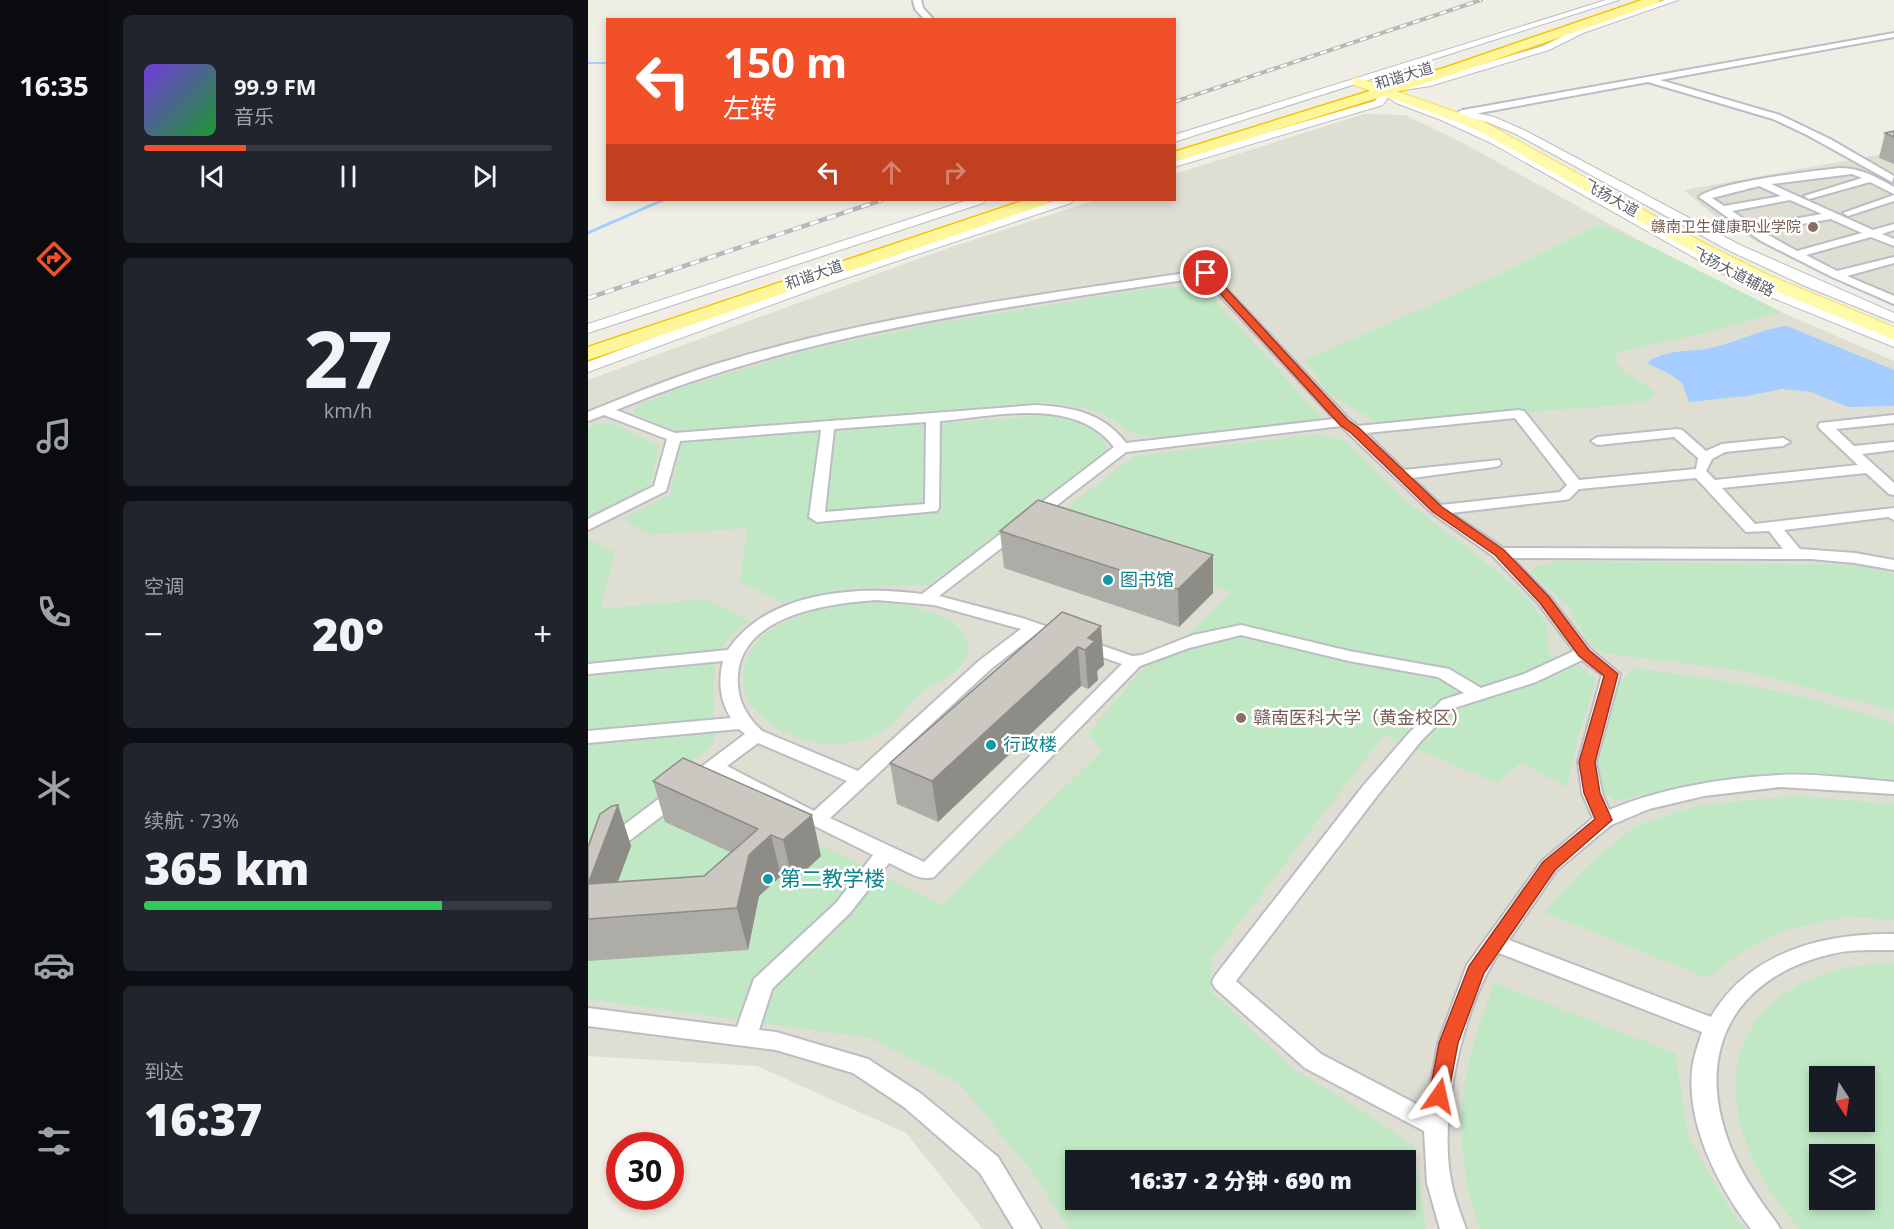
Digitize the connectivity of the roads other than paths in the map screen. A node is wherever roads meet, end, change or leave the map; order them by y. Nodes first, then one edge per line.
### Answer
1 (917, 0) edge
2 (1615, 0) edge
3 (1632, 0) edge
4 (1654, 0) edge
5 (1674, 0) edge
6 (928, 18) edge
7 (1894, 35) edge
8 (1647, 78) junction
9 (1380, 89) junction
10 (1462, 113) junction
11 (1176, 139) edge
12 (1176, 145) edge
13 (1176, 156) edge
14 (1176, 163) edge
15 (1870, 179) junction
16 (1893, 179) edge
17 (1775, 181) junction
18 (1763, 184) junction
19 (1894, 191) edge
20 (1809, 196) junction
21 (1791, 197) junction
22 (1894, 198) edge
23 (976, 201) edge
24 (1003, 201) edge
25 (1038, 201) edge
26 (1064, 201) edge
27 (1721, 210) junction
28 (1848, 213) junction
29 (1831, 216) junction
30 (1655, 222) junction
31 (1750, 230) junction
32 (1891, 230) edge
33 (1688, 233) junction
34 (1870, 234) junction
35 (1673, 241) junction
36 (1894, 243) edge
37 (1735, 248) junction
38 (1795, 255) junction
39 (1894, 260) edge
40 (1725, 269) junction
41 (1791, 275) junction
42 (1836, 275) junction
43 (1760, 278) junction
44 (1817, 296) junction
45 (1894, 300) edge
46 (1833, 309) junction
47 (1894, 318) edge
48 (1894, 327) edge
49 (588, 329) edge
50 (1870, 334) junction
51 (1894, 334) edge
52 (588, 340) edge
53 (1894, 343) edge
54 (588, 354) edge
55 (588, 367) edge
56 (603, 410) junction
57 (588, 417) edge
58 (933, 417) junction
59 (1894, 419) edge
60 (828, 425) junction
61 (1349, 426) junction
62 (674, 437) junction
63 (1598, 441) dead end
64 (1783, 442) dead end
65 (1894, 446) edge
66 (1122, 448) junction
67 (1851, 451) junction
68 (1705, 457) junction
69 (1494, 463) dead end
70 (1869, 468) junction
71 (1700, 473) junction
72 (1399, 475) junction
73 (1575, 485) junction
74 (1712, 485) junction
75 (1894, 491) edge
76 (1437, 510) junction
77 (1894, 515) edge
78 (588, 525) edge
79 (1772, 525) junction
80 (1499, 553) junction
81 (1796, 555) junction
82 (1894, 565) edge
83 (928, 597) junction
84 (1033, 628) junction
85 (1584, 653) junction
86 (733, 655) junction
87 (1135, 661) junction
88 (588, 669) edge
89 (1479, 694) junction
90 (749, 729) junction
91 (588, 737) edge
92 (713, 766) junction
93 (861, 779) junction
94 (1894, 788) edge
95 (816, 820) junction
96 (1604, 820) junction
97 (886, 853) junction
98 (588, 862) edge
99 (1894, 942) edge
100 (1495, 943) junction
101 (588, 1017) edge
102 (1716, 1028) junction
103 (745, 1037) junction
104 (1436, 1126) junction
105 (1028, 1229) edge
106 (1453, 1229) edge
107 (1767, 1229) edge

1 - 6 street
2 - 9 street
3 - 9 highway, 和谐大道
4 - 9 highway
5 - 9 street
7 - 8 street
8 - 10 street
8 - 16 street
9 - 10 main road, 飞扬大道
9 - 11 street
9 - 12 highway, 和谐大道
9 - 13 highway
9 - 14 street
9 - 30 main road, 飞扬大道
9 - 35 street, 飞扬大道辅路
10 - 33 main road, 飞扬大道
10 - 37 street, 飞扬大道辅路
15 - 17 street
15 - 19 street
15 - 20 street
17 - 18 street
17 - 20 street
18 - 21 street
18 - 27 street
20 - 28 street
21 - 27 street
21 - 29 street
22 - 28 street
23 - 49 street
24 - 52 highway, 和谐大道
25 - 54 highway, 和谐大道
26 - 55 street
27 - 31 street
28 - 32 street
29 - 31 street
29 - 34 street
30 - 35 street
30 - 43 main road, 飞扬大道
31 - 38 street
32 - 34 street
33 - 37 street
33 - 44 main road, 飞扬大道
34 - 36 street
34 - 38 street
35 - 40 street, 飞扬大道辅路
37 - 41 street, 飞扬大道辅路
38 - 42 street
39 - 42 street
40 - 43 street
40 - 50 street, 飞扬大道辅路
41 - 44 street
41 - 47 street, 飞扬大道辅路
42 - 45 street
43 - 46 main road, 飞扬大道
44 - 48 main road, 飞扬大道
46 - 50 street
46 - 51 main road, 飞扬大道
50 - 53 street, 飞扬大道辅路
56 - 57 street
56 - 61 street
56 - 62 street
58 - 60 street
58 - 60 street
58 - 66 street
59 - 67 street
60 - 62 street
61 - 66 street
61 - 72 street
61 - 73 street
62 - 78 street
63 - 68 street
64 - 68 street
65 - 67 street
66 - 83 street
67 - 70 street
68 - 71 street
69 - 72 street
70 - 74 street
70 - 75 street
71 - 73 street
71 - 74 street
72 - 76 street
73 - 76 street
74 - 79 street
76 - 80 street
77 - 79 street
79 - 81 street
80 - 81 street
80 - 85 street
81 - 82 street
83 - 84 street
83 - 86 street
84 - 87 street
84 - 93 street
85 - 89 street
85 - 96 street
86 - 88 street
86 - 90 street
87 - 89 street
87 - 97 street
89 - 104 street
90 - 91 street
90 - 92 street
90 - 93 street
92 - 95 street
92 - 98 street
93 - 95 street
94 - 96 street
95 - 97 street
96 - 100 street
97 - 103 street
99 - 102 street
100 - 102 street
100 - 104 street
101 - 103 street
102 - 107 street
103 - 105 street
104 - 106 street

